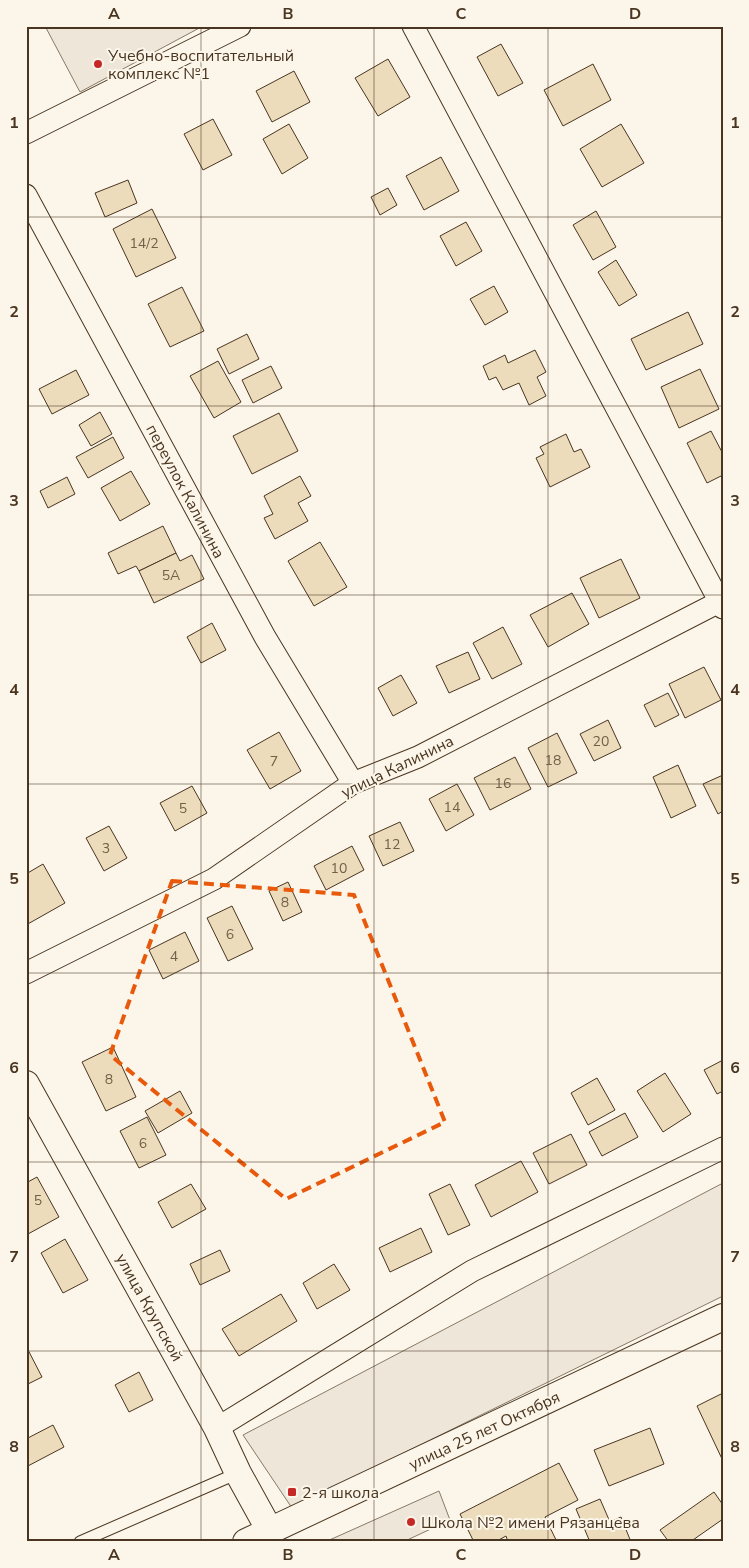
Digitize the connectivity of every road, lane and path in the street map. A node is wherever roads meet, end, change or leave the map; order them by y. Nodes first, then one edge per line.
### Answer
1 (240, 26) edge
2 (413, 26) edge
3 (26, 133) edge
4 (26, 194) edge
5 (722, 603) edge
6 (353, 783) junction
7 (26, 973) edge
8 (26, 1084) edge
9 (723, 1148) edge
10 (723, 1318) edge
11 (217, 1428) junction
12 (238, 1473) junction
13 (270, 1531) junction
14 (80, 1542) edge
15 (246, 1542) edge

1 - 3 street
2 - 5 street
4 - 6 street, переулок Калинина
5 - 6 street, улица Калинина
6 - 7 street, улица Калинина
8 - 11 street, улица Крупской
9 - 11 street
10 - 13 street, улица 25 лет Октября
11 - 12 street, улица Крупской
12 - 13 street, улица Крупской
12 - 14 lane
13 - 15 street, улица 25 лет Октября

